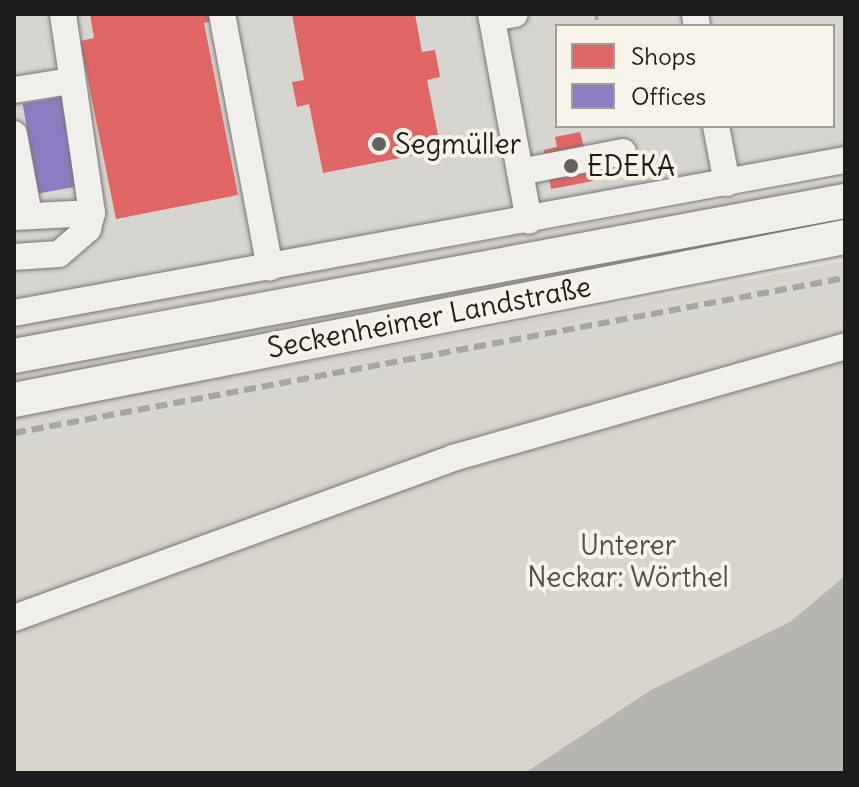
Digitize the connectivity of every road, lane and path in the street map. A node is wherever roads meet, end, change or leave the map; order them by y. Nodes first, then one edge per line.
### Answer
1 (63, 14) edge
2 (222, 14) edge
3 (499, 15) edge
4 (70, 81) junction
5 (14, 90) edge
6 (716, 128) edge
7 (14, 134) edge
8 (623, 152) dead end
9 (845, 160) edge
10 (520, 172) junction
11 (727, 183) junction
12 (845, 201) edge
13 (527, 212) junction
14 (92, 213) junction
15 (22, 216) edge
16 (845, 237) edge
17 (14, 257) edge
18 (270, 268) junction
19 (14, 313) edge
20 (845, 346) edge
21 (14, 356) edge
22 (14, 400) edge
23 (14, 618) edge

1 - 4 street
2 - 18 street
3 - 10 street
4 - 5 street
4 - 14 street
6 - 11 street
7 - 15 street
8 - 10 street
9 - 11 street
10 - 13 street
11 - 13 street
12 - 21 main road, Seckenheimer Landstraße
13 - 18 street
14 - 15 street
14 - 17 street
16 - 22 main road, Seckenheimer Landstraße
18 - 19 street
20 - 23 street

